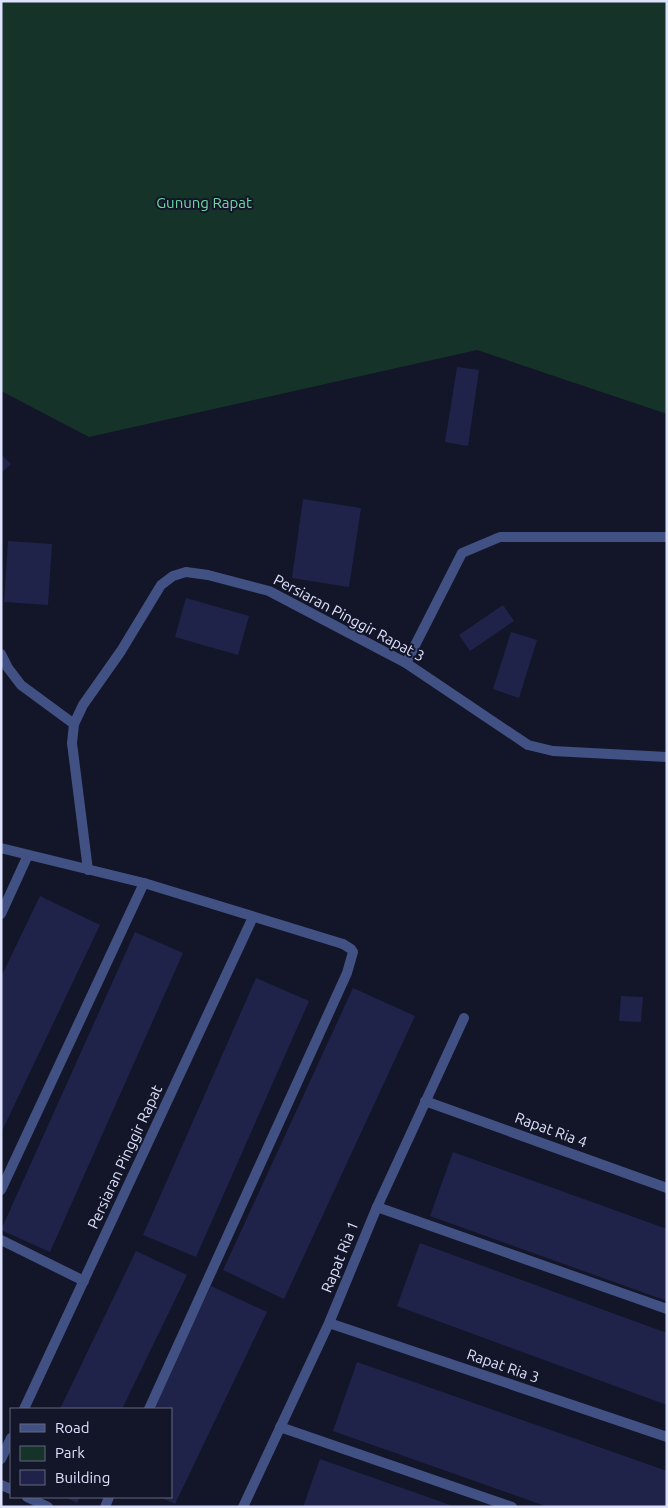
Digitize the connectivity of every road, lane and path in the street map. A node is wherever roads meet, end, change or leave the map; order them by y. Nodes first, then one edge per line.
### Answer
1 (667, 537) edge
2 (1, 654) edge
3 (406, 664) junction
4 (74, 724) junction
5 (667, 757) edge
6 (1, 848) edge
7 (28, 855) junction
8 (88, 870) junction
9 (144, 883) junction
10 (1, 914) edge
11 (253, 917) junction
12 (464, 1018) dead end
13 (425, 1101) junction
14 (667, 1188) edge
15 (1, 1190) edge
16 (377, 1207) junction
17 (1, 1240) edge
18 (84, 1281) junction
19 (667, 1309) edge
20 (329, 1323) junction
21 (24, 1408) edge
22 (149, 1408) edge
23 (280, 1427) junction
24 (667, 1436) edge
25 (10, 1440) edge
26 (1, 1459) edge
27 (29, 1498) edge
28 (48, 1507) edge
29 (242, 1507) edge
30 (512, 1507) edge

1 - 3 street
2 - 4 street
3 - 4 street, Persiaran Pinggir Rapat 3
3 - 5 street, Persiaran Pinggir Rapat 3
4 - 8 street, Persiaran Pinggir Rapat 3
6 - 7 street
7 - 8 street
7 - 10 street
8 - 9 street
9 - 11 street
9 - 15 street
11 - 18 street, Persiaran Pinggir Rapat
11 - 22 street
12 - 13 street, Rapat Ria 1
13 - 14 street, Rapat Ria 4
13 - 16 street, Rapat Ria 1
16 - 19 street
16 - 20 street, Rapat Ria 1
17 - 18 street
18 - 21 street, Persiaran Pinggir Rapat
20 - 23 street, Rapat Ria 1
20 - 24 street, Rapat Ria 3
23 - 29 street, Rapat Ria 1
23 - 30 street
25 - 26 street
27 - 28 street

